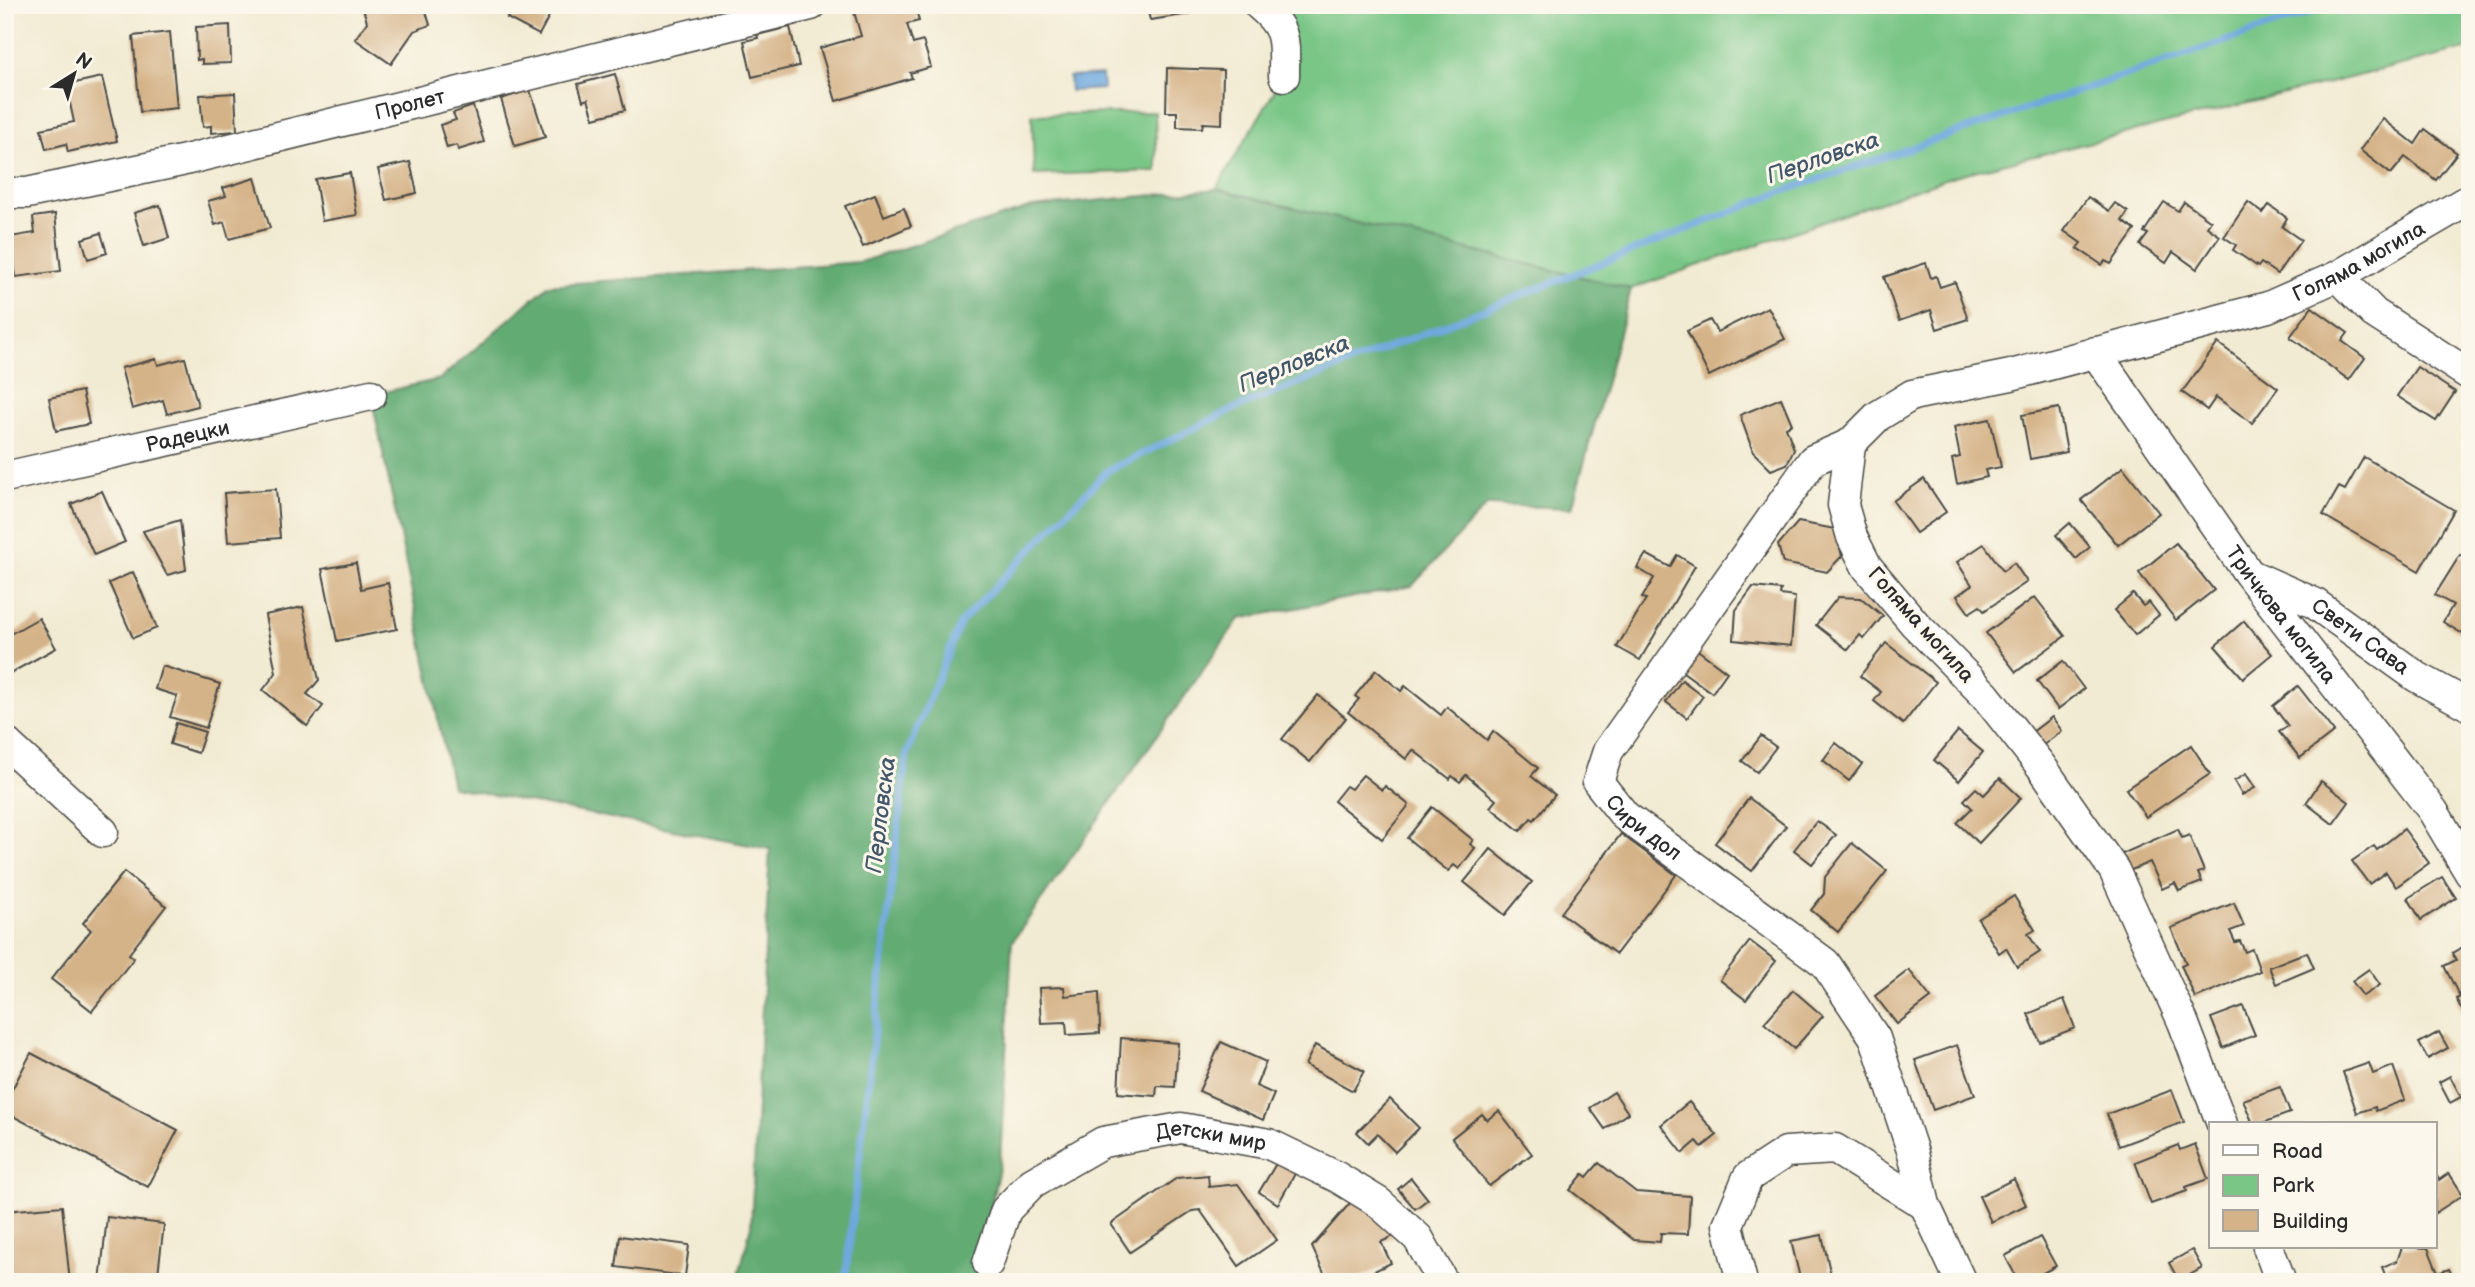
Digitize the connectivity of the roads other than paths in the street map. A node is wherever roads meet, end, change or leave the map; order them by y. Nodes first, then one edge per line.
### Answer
1 (811, 5) edge
2 (1259, 5) edge
3 (1284, 76) dead end
4 (5, 193) edge
5 (2470, 199) edge
6 (2338, 276) junction
7 (2095, 352) junction
8 (2470, 375) edge
9 (371, 395) dead end
10 (1850, 444) junction
11 (5, 477) edge
12 (2249, 574) junction
13 (2470, 706) edge
14 (5, 742) edge
15 (103, 832) dead end
16 (2470, 873) edge
17 (2221, 1122) edge
18 (1925, 1205) junction
19 (2268, 1248) edge
20 (988, 1263) dead end
21 (1443, 1282) edge
22 (1742, 1282) edge
23 (1961, 1282) edge
24 (2281, 1282) edge

1 - 4 street, Пролет
2 - 3 street
5 - 6 street, Голяма могила
6 - 7 street, Голяма могила
6 - 8 street
7 - 10 street, Голяма могила
7 - 12 street, Тричкова могила
9 - 11 street, Радецки
10 - 17 street, Голяма могила
10 - 18 street, Сири дол
12 - 13 street, Свети Сава
12 - 16 street, Тричкова могила
14 - 15 street
18 - 22 street
18 - 23 street
19 - 24 street
20 - 21 street, Детски мир

